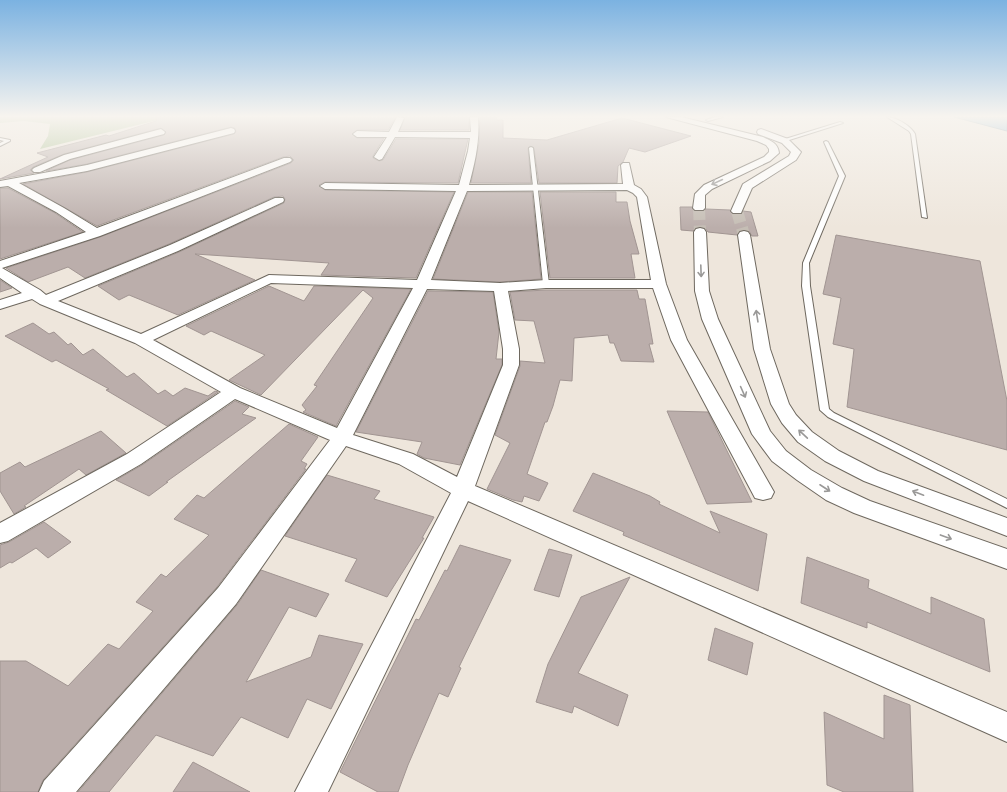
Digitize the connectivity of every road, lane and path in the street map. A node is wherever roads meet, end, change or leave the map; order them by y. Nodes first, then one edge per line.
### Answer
1 (78, 154) edge
2 (142, 154) edge
3 (381, 154) edge
4 (472, 154) edge
5 (532, 154) edge
6 (773, 154) edge
7 (795, 154) edge
8 (832, 154) edge
9 (916, 154) edge
10 (379, 157) dead end
11 (287, 160) dead end
12 (626, 165) dead end
13 (4, 183) edge
14 (325, 186) dead end
15 (629, 187) junction
16 (463, 188) junction
17 (535, 188) junction
18 (279, 200) dead end
19 (699, 208) tunnel mouth
20 (737, 211) tunnel mouth
21 (925, 217) dead end
22 (700, 232) tunnel mouth
23 (96, 233) junction
24 (744, 235) tunnel mouth
25 (0, 265) edge
26 (0, 272) edge
27 (546, 284) junction
28 (659, 284) junction
29 (422, 285) junction
30 (500, 287) junction
31 (40, 297) junction
32 (0, 305) edge
33 (141, 340) junction
34 (234, 392) junction
35 (342, 438) junction
36 (463, 490) junction
37 (763, 492) dead end
38 (1007, 504) edge
39 (1007, 527) edge
40 (0, 534) edge
41 (1007, 559) edge
42 (1007, 727) edge
43 (55, 792) edge
44 (311, 792) edge

1 - 13 street
2 - 13 street
3 - 10 street
4 - 16 street
5 - 17 lane
6 -> 19 street
7 - 20 street
8 - 38 lane
9 - 21 lane
11 - 23 street
12 - 15 street
13 - 23 street
14 - 16 street
15 - 17 street
15 - 28 street
16 - 17 street
16 - 29 street
17 - 27 lane
18 - 31 street
22 -> 41 street
23 - 25 street
39 -> 24 street
26 - 31 street
27 - 28 street
27 - 30 street
28 - 37 street
29 - 30 street
29 - 33 street
29 - 35 street
30 - 36 street
31 - 32 street
31 - 33 street
33 - 34 street
34 - 35 street
34 - 40 street
35 - 36 street
35 - 43 street
36 - 42 street
36 - 44 street

